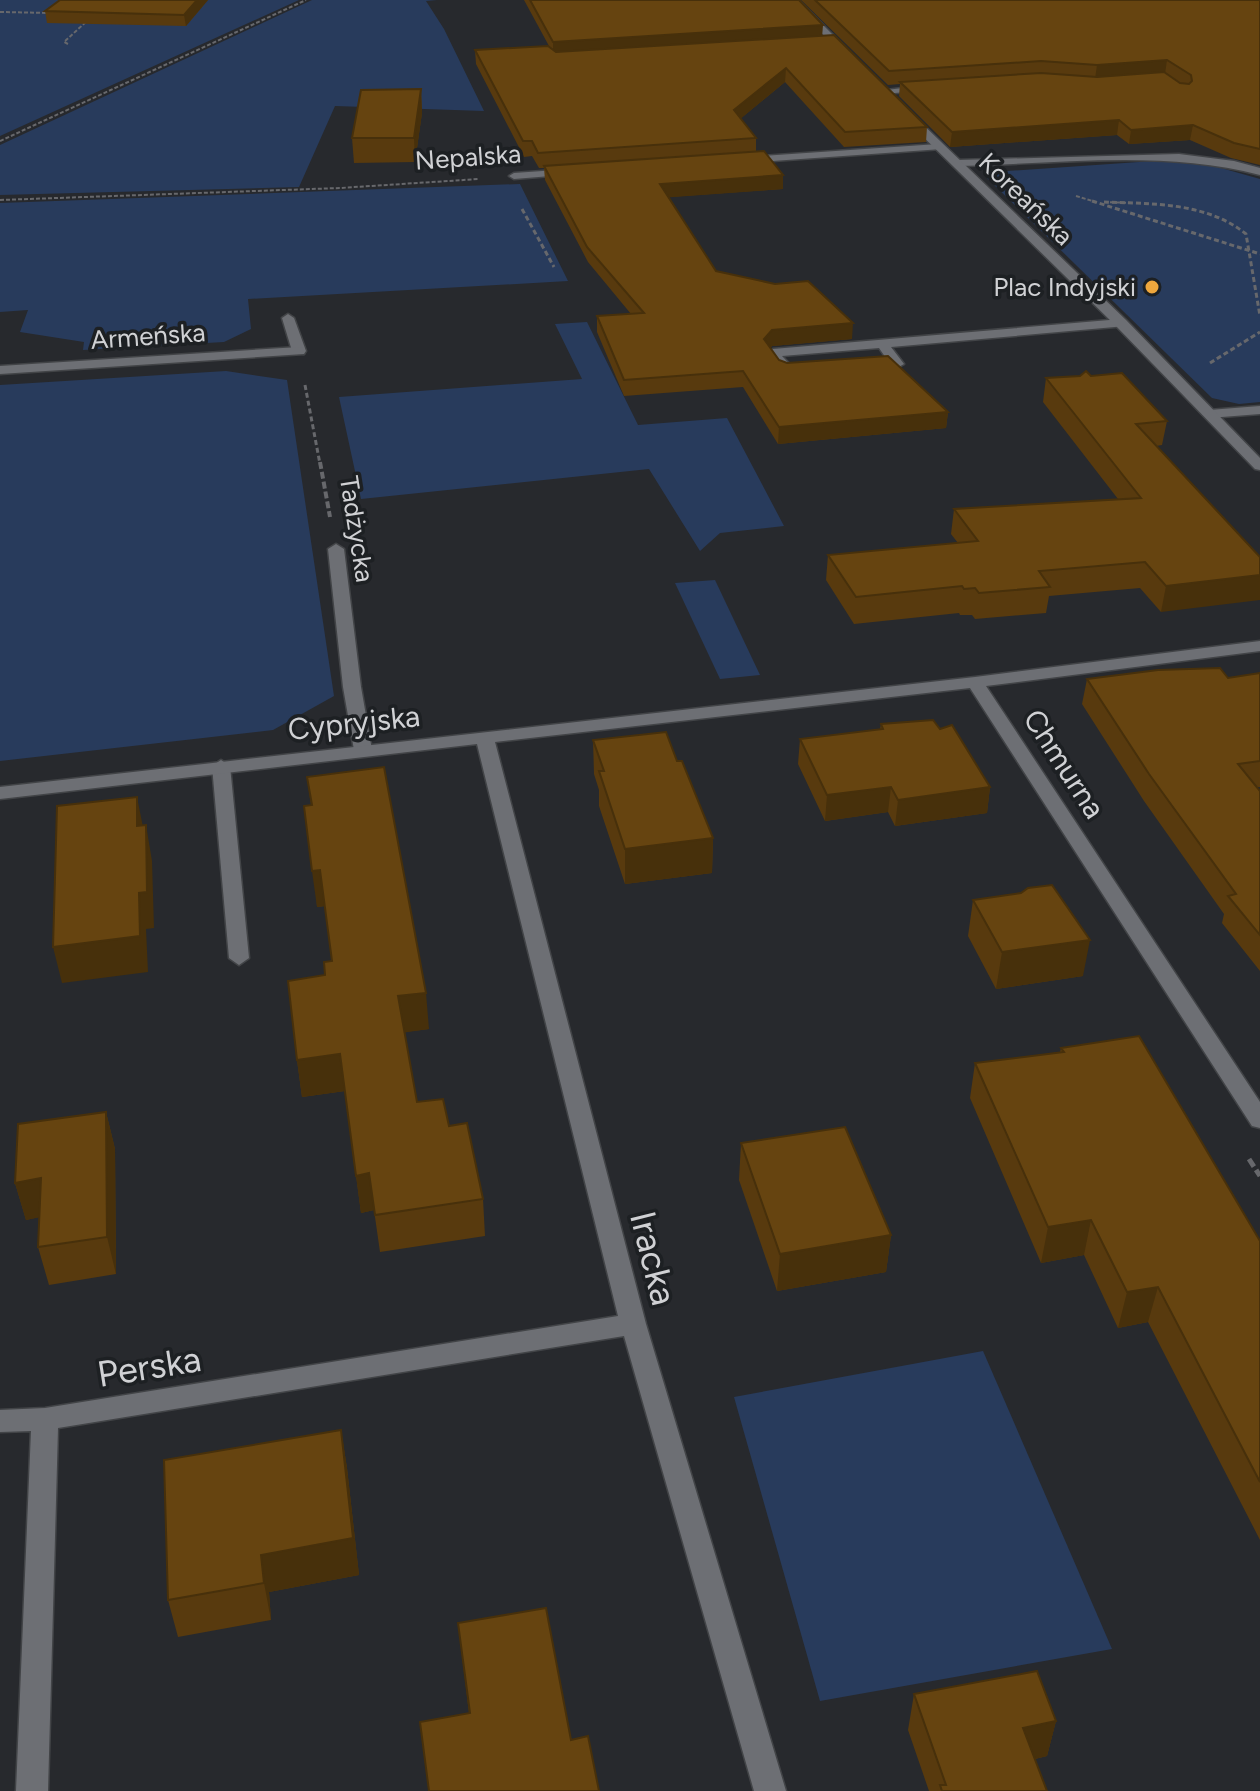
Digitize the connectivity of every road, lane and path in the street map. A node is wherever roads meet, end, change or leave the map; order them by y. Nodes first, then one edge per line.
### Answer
1 (306, 0) edge
2 (793, 0) edge
3 (0, 12) edge
4 (48, 13) edge
5 (95, 15) edge
6 (68, 44) dead end
7 (855, 62) edge
8 (938, 87) edge
9 (0, 141) edge
10 (938, 147) junction
11 (728, 161) edge
12 (958, 163) junction
13 (589, 171) edge
14 (1260, 172) edge
15 (510, 177) junction
16 (1072, 194) dead end
17 (0, 200) edge
18 (1099, 203) junction
19 (1250, 250) junction
20 (1260, 254) edge
21 (554, 267) dead end
22 (1260, 316) edge
23 (288, 318) dead end
24 (1121, 323) junction
25 (1260, 332) edge
26 (883, 344) junction
27 (299, 351) junction
28 (1209, 363) dead end
29 (849, 367) edge
30 (0, 370) edge
31 (802, 371) edge
32 (1260, 410) edge
33 (1209, 414) junction
34 (1260, 466) edge
35 (336, 549) joint
36 (1260, 646) edge
37 (975, 682) junction
38 (485, 738) junction
39 (363, 750) junction
40 (221, 766) junction
41 (0, 793) edge
42 (239, 958) dead end
43 (1260, 1120) edge
44 (633, 1324) junction
45 (45, 1419) junction
46 (0, 1421) edge
47 (32, 1791) edge
48 (770, 1791) edge

1 - 9 path
2 - 7 street
3 - 4 path
5 - 6 path
8 - 10 street, Koreańska
10 - 11 street
10 - 12 street, Koreańska
12 - 14 street
12 - 24 street, Koreańska
13 - 15 street, Nepalska
15 - 17 path, Nepalska
15 - 21 path
16 - 18 path
18 - 19 path
18 - 19 path
19 - 20 path
19 - 22 path
23 - 27 street
24 - 26 street
24 - 33 street, Koreańska
25 - 28 path
26 - 29 street
26 - 31 street
27 - 30 street, Armeńska
27 - 35 path, Tadżycka
32 - 33 street
33 - 34 street, Koreańska
35 - 39 street, Tadżycka
36 - 37 street, Chmurna
37 - 38 street, Cypryjska
37 - 43 street, Chmurna
38 - 39 street, Cypryjska
38 - 44 street, Iracka
39 - 40 street, Cypryjska
40 - 41 street, Cypryjska
40 - 42 street
44 - 45 street, Perska
44 - 48 street, Iracka
45 - 46 street, Perska
45 - 47 street

